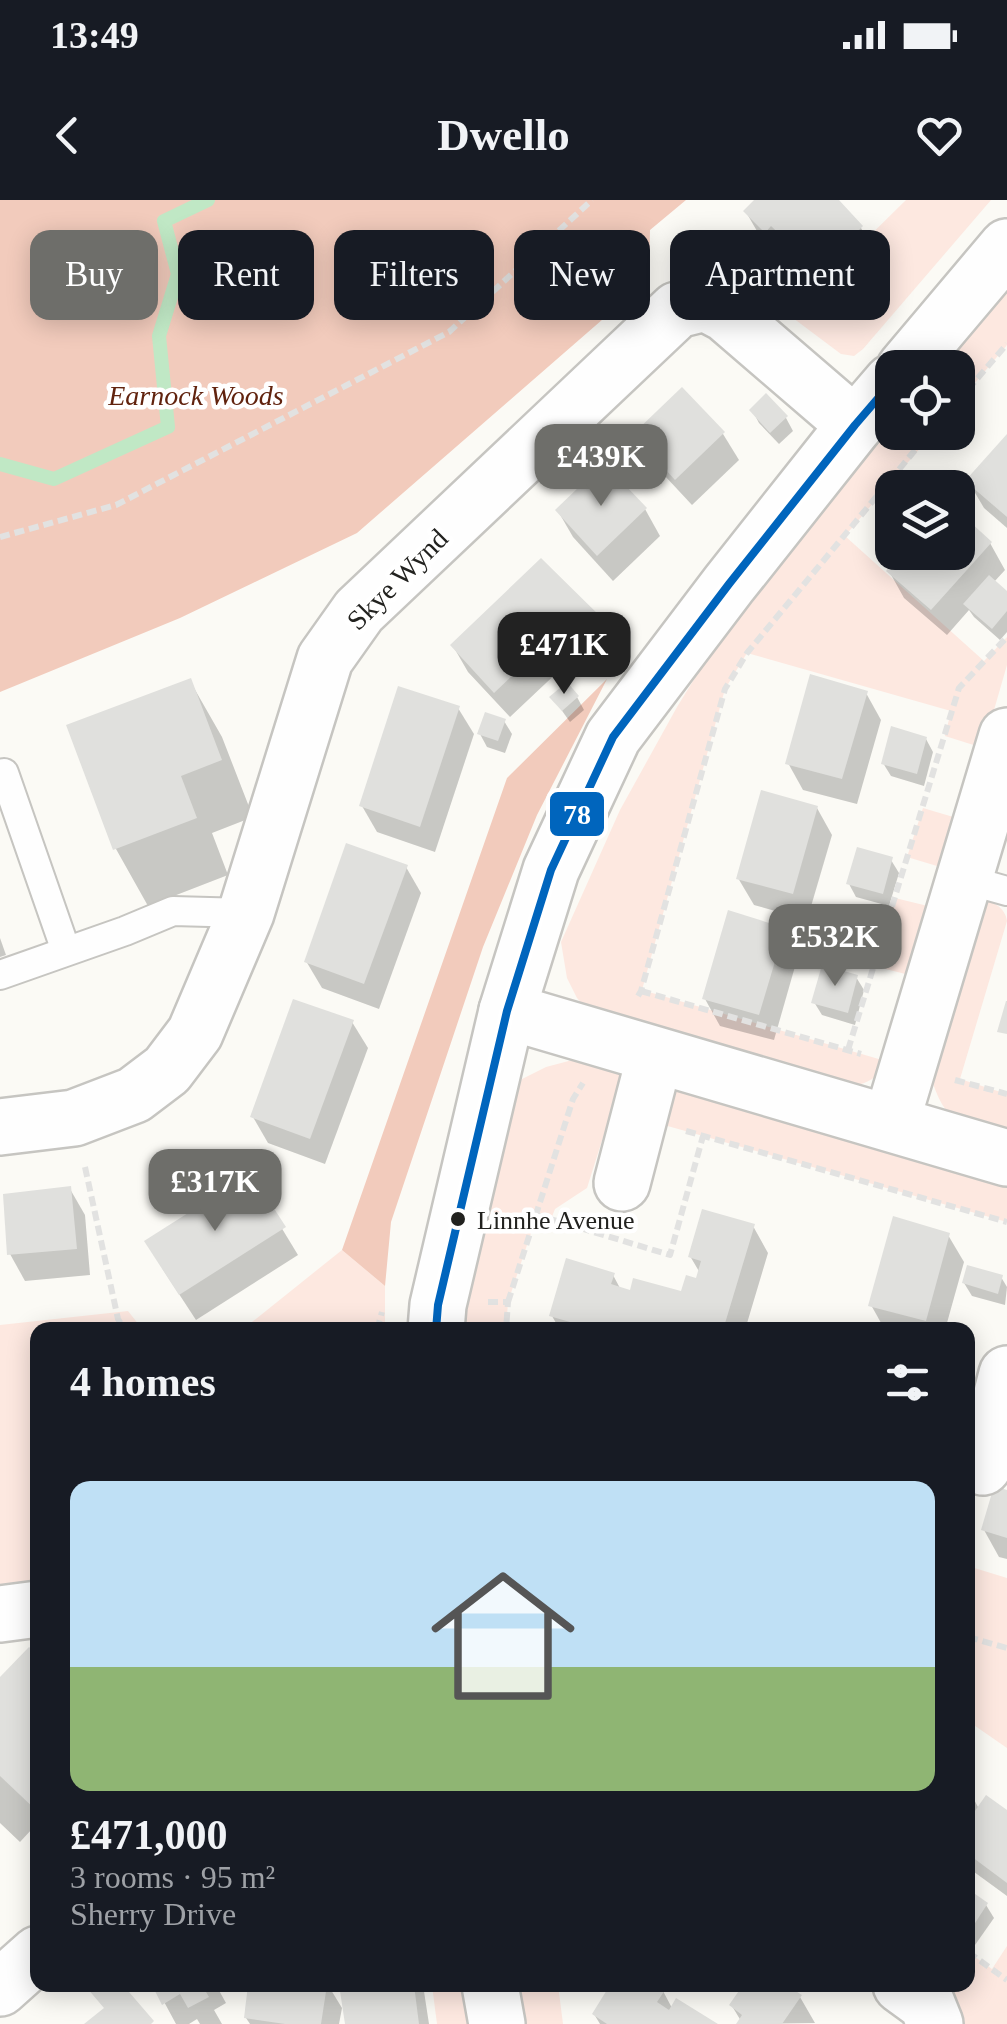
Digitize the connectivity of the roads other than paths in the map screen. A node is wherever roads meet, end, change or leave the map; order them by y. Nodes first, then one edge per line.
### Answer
1 (1007, 247) edge
2 (920, 350) edge
3 (875, 402) edge
4 (855, 425) junction
5 (1007, 736) edge
6 (4, 773) dead end
7 (986, 885) edge
8 (246, 914) junction
9 (66, 951) junction
10 (0, 975) edge
11 (507, 1011) junction
12 (632, 1048) junction
13 (892, 1122) junction
14 (0, 1127) edge
15 (1007, 1158) edge
16 (622, 1183) dead end
17 (437, 1322) edge
18 (1007, 1374) edge
19 (983, 1466) dead end
20 (30, 1609) edge
21 (0, 1614) edge
22 (30, 1961) edge
23 (0, 1988) edge
24 (491, 1992) edge
25 (910, 1992) edge
26 (498, 2024) edge
27 (935, 2024) edge

1 - 2 street
3 - 4 street
4 - 8 street, Skye Wynd
4 - 11 street
5 - 7 street
6 - 9 lane
7 - 13 street
8 - 9 lane
8 - 14 street, Skye Wynd
9 - 10 lane
11 - 12 street
11 - 17 street
12 - 13 street
12 - 16 street
13 - 15 street
18 - 19 street
20 - 21 street
22 - 23 street
24 - 26 street
25 - 27 street

